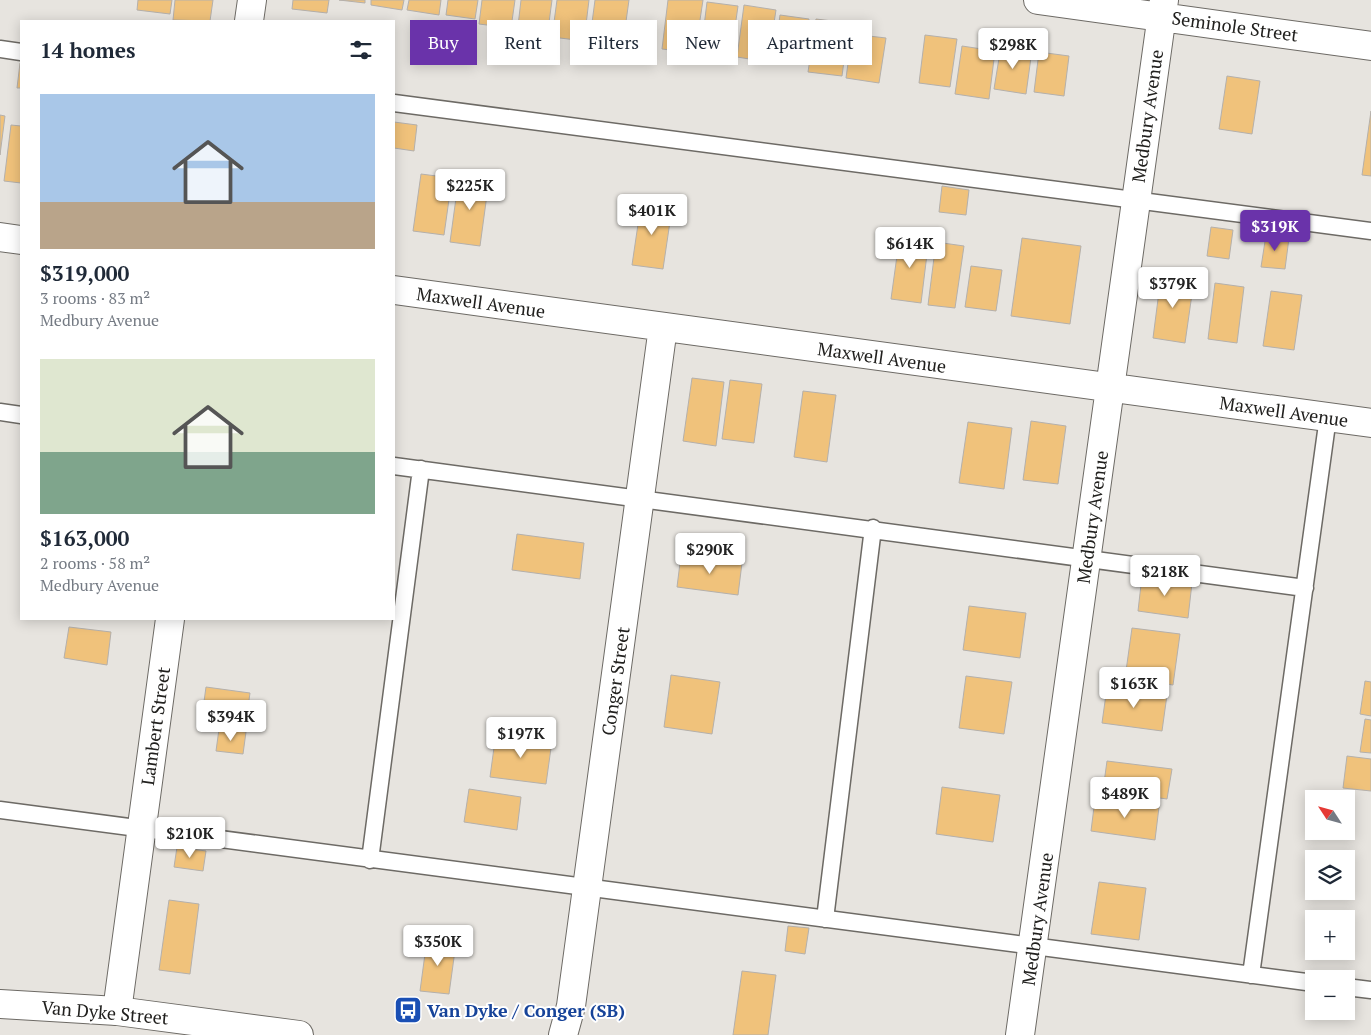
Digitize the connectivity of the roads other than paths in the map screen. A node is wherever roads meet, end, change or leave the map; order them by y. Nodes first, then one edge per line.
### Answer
1 (252, 0) edge
2 (1038, 0) edge
3 (1163, 8) edge
4 (249, 20) edge
5 (1371, 46) edge
6 (0, 49) edge
7 (20, 52) edge
8 (395, 103) edge
9 (1135, 199) junction
10 (1371, 231) edge
11 (0, 237) edge
12 (20, 240) edge
13 (395, 290) edge
14 (663, 327) junction
15 (1110, 388) junction
16 (0, 412) edge
17 (20, 415) edge
18 (1328, 417) junction
19 (1371, 423) edge
20 (395, 466) edge
21 (421, 469) junction
22 (640, 498) junction
23 (874, 528) junction
24 (1086, 558) junction
25 (1304, 588) junction
26 (170, 620) edge
27 (0, 810) edge
28 (142, 830) junction
29 (370, 860) junction
30 (587, 888) junction
31 (824, 919) junction
32 (1033, 947) junction
33 (1251, 975) junction
34 (1305, 982) edge
35 (1355, 988) edge
36 (1371, 990) edge
37 (0, 1004) edge
38 (118, 1011) junction
39 (298, 1035) edge
40 (563, 1035) edge
41 (1020, 1035) edge

1 - 4 street
2 - 3 street, Seminole Street
3 - 5 street, Seminole Street
3 - 9 street, Medbury Avenue
6 - 7 lane
8 - 9 lane
9 - 10 lane
9 - 15 street, Medbury Avenue
11 - 12 street
13 - 14 street, Maxwell Avenue
14 - 15 street, Maxwell Avenue
14 - 22 street, Conger Street
15 - 18 street, Maxwell Avenue
15 - 24 street, Medbury Avenue
16 - 17 lane
18 - 19 street, Maxwell Avenue
18 - 25 lane
20 - 21 lane
21 - 22 lane
21 - 29 lane
22 - 23 lane
22 - 30 street, Conger Street
23 - 24 lane
23 - 31 lane
24 - 25 lane
24 - 32 street, Medbury Avenue
25 - 33 lane
26 - 28 street, Lambert Street
27 - 28 lane
28 - 29 lane
28 - 38 street, Lambert Street
29 - 30 lane
30 - 31 lane
30 - 40 street, Conger Street
31 - 32 lane
32 - 33 lane
32 - 41 street, Medbury Avenue
33 - 34 lane
35 - 36 lane
37 - 38 street, Van Dyke Street
38 - 39 street, Van Dyke Street

